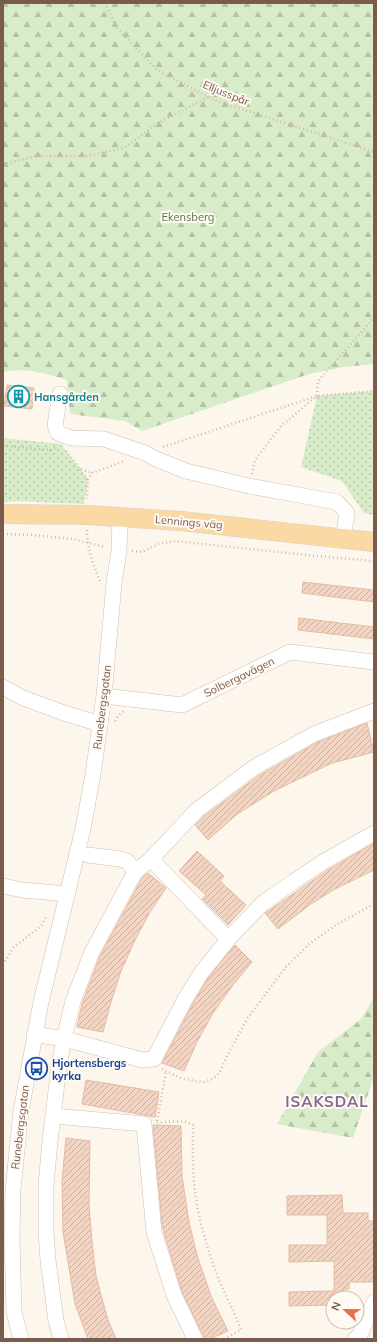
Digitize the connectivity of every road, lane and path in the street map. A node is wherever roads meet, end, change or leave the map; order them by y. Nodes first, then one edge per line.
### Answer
1 (105, 3) edge
2 (209, 96) junction
3 (374, 152) edge
4 (3, 164) edge
5 (374, 318) edge
6 (374, 391) edge
7 (60, 394) dead end
8 (318, 396) junction
9 (61, 444) dead end
10 (3, 446) edge
11 (66, 450) dead end
12 (145, 453) junction
13 (92, 473) junction
14 (88, 480) dead end
15 (249, 486) junction
16 (3, 514) edge
17 (120, 518) junction
18 (3, 534) edge
19 (343, 539) junction
20 (374, 542) edge
21 (87, 543) junction
22 (119, 550) junction
23 (374, 561) edge
24 (102, 584) dead end
25 (374, 662) edge
26 (3, 687) edge
27 (104, 696) junction
28 (374, 711) edge
29 (100, 724) junction
30 (374, 834) edge
31 (88, 855) dead end
32 (151, 859) junction
33 (135, 872) junction
34 (3, 886) edge
35 (63, 894) junction
36 (374, 904) edge
37 (228, 939) junction
38 (3, 965) edge
39 (34, 1034) junction
40 (64, 1039) junction
41 (142, 1060) junction
42 (166, 1071) junction
43 (54, 1116) junction
44 (151, 1124) junction
45 (374, 1302) edge
46 (363, 1336) edge
47 (21, 1339) edge
48 (61, 1339) edge
49 (195, 1339) edge
50 (224, 1339) edge

1 - 2 path, Elljusspår
2 - 3 path, Elljusspår
2 - 4 path
5 - 8 path
6 - 8 path
7 - 12 street
8 - 12 path
8 - 15 path
9 - 10 path
11 - 13 path
12 - 13 path
12 - 15 street
13 - 14 path
15 - 19 street
16 - 17 main road, Lennings väg
17 - 19 main road, Lennings väg
17 - 22 street, Runebergsgatan
18 - 21 path
19 - 20 main road, Lennings väg
21 - 22 path
21 - 24 path
22 - 23 path
22 - 27 street, Runebergsgatan
25 - 27 street, Solbergavägen
26 - 29 street
27 - 29 street, Runebergsgatan
28 - 32 street
29 - 35 street, Runebergsgatan
30 - 37 street
31 - 33 street
32 - 33 street
32 - 37 street
33 - 40 street
34 - 35 street
35 - 38 path
35 - 39 street, Runebergsgatan
36 - 42 path
37 - 41 street
39 - 40 street
39 - 47 street, Runebergsgatan
40 - 41 street
40 - 43 street
41 - 42 path
42 - 44 path
43 - 44 street
43 - 48 street
44 - 49 street
44 - 50 path
45 - 46 street

